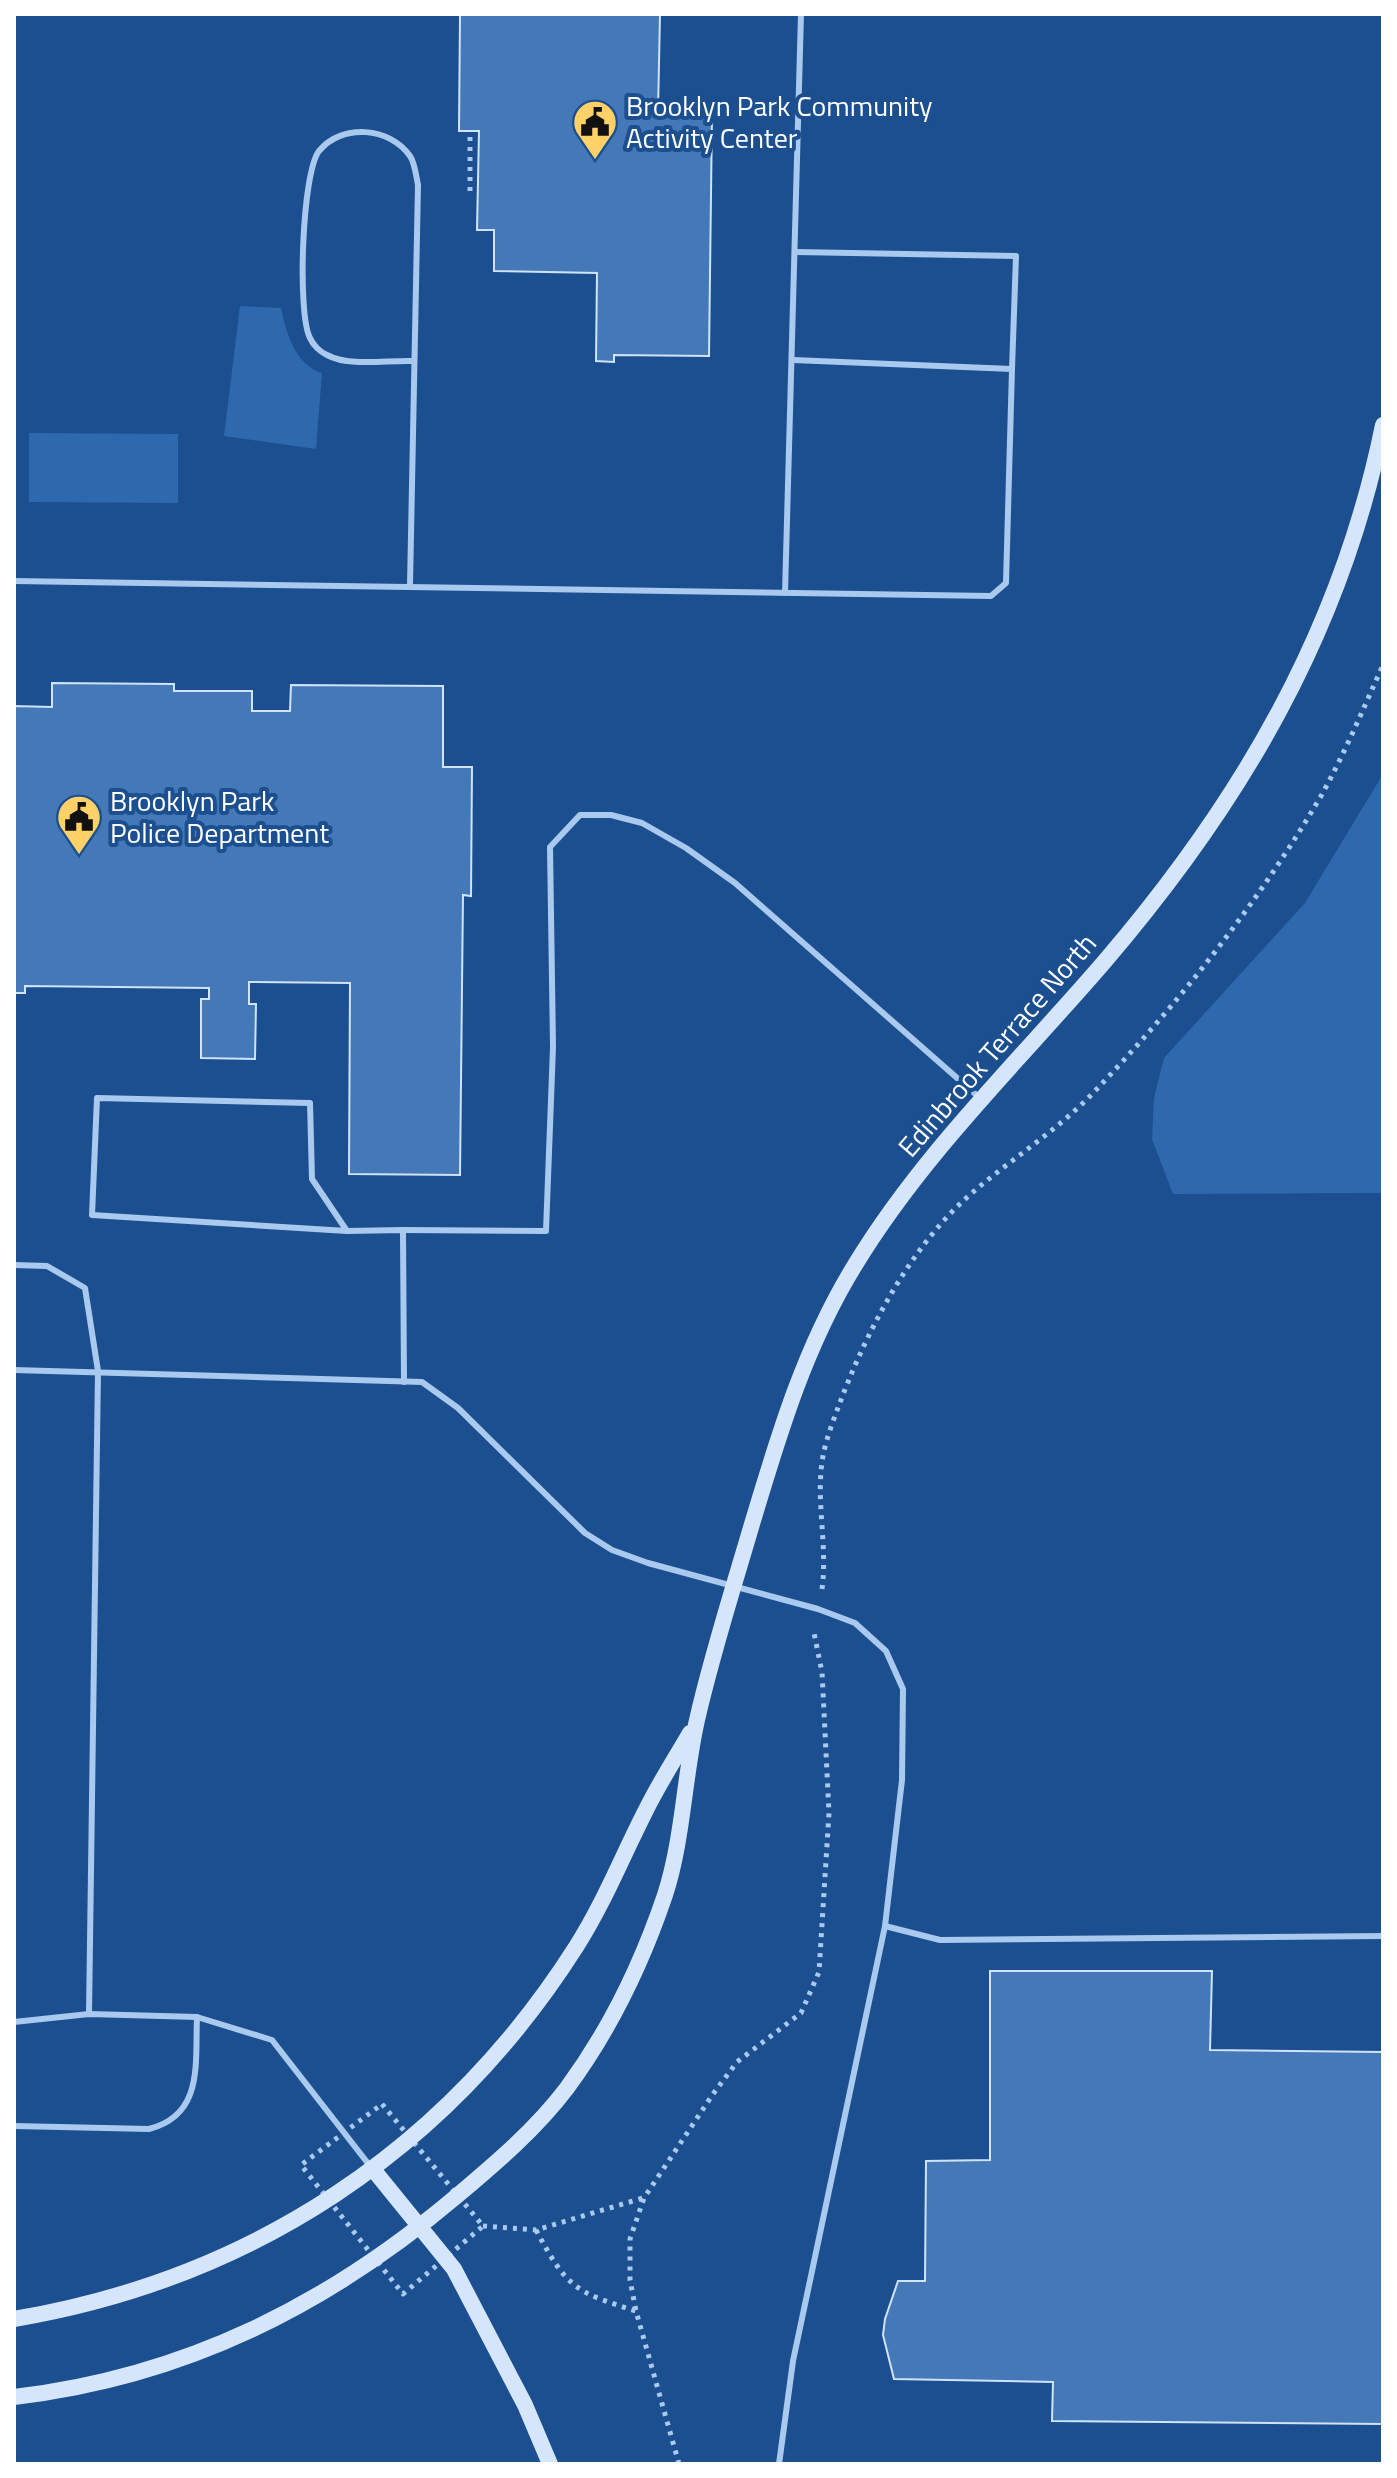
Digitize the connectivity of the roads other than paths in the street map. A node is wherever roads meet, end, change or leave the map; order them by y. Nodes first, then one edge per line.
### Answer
1 (801, 14) edge
2 (796, 252) junction
3 (793, 360) junction
4 (412, 361) junction
5 (1012, 369) junction
6 (1383, 425) edge
7 (14, 581) edge
8 (410, 585) junction
9 (785, 593) junction
10 (983, 1100) junction
11 (403, 1230) junction
12 (347, 1231) junction
13 (14, 1265) edge
14 (14, 1370) edge
15 (98, 1371) junction
16 (404, 1382) junction
17 (733, 1587) junction
18 (696, 1721) junction
19 (885, 1926) junction
20 (1383, 1936) edge
21 (89, 2014) junction
22 (197, 2017) junction
23 (14, 2022) edge
24 (14, 2126) edge
25 (372, 2168) junction
26 (422, 2226) junction
27 (14, 2319) edge
28 (14, 2397) edge
29 (550, 2464) edge
30 (779, 2464) edge

1 - 2 lane
2 - 3 lane
2 - 5 lane
3 - 5 lane
3 - 9 lane
4 - 4 lane
4 - 8 lane
5 - 9 lane
6 - 10 street, Edinbrook Terrace North
7 - 8 lane
8 - 9 lane
10 - 11 lane
10 - 17 street, Edinbrook Terrace North
11 - 12 lane
11 - 16 lane
12 - 12 lane
13 - 15 lane
14 - 15 lane
15 - 16 lane
15 - 21 lane
16 - 17 lane
17 - 18 street, Edinbrook Terrace North
17 - 19 lane
18 - 25 street, Edinbrook Terrace North
18 - 26 street, Edinbrook Terrace North
19 - 20 lane
19 - 30 lane
21 - 22 lane
21 - 23 lane
22 - 24 lane
22 - 25 lane
25 - 26 street
25 - 27 street, Edinbrook Terrace North
26 - 28 street, Edinbrook Terrace North
26 - 29 street

